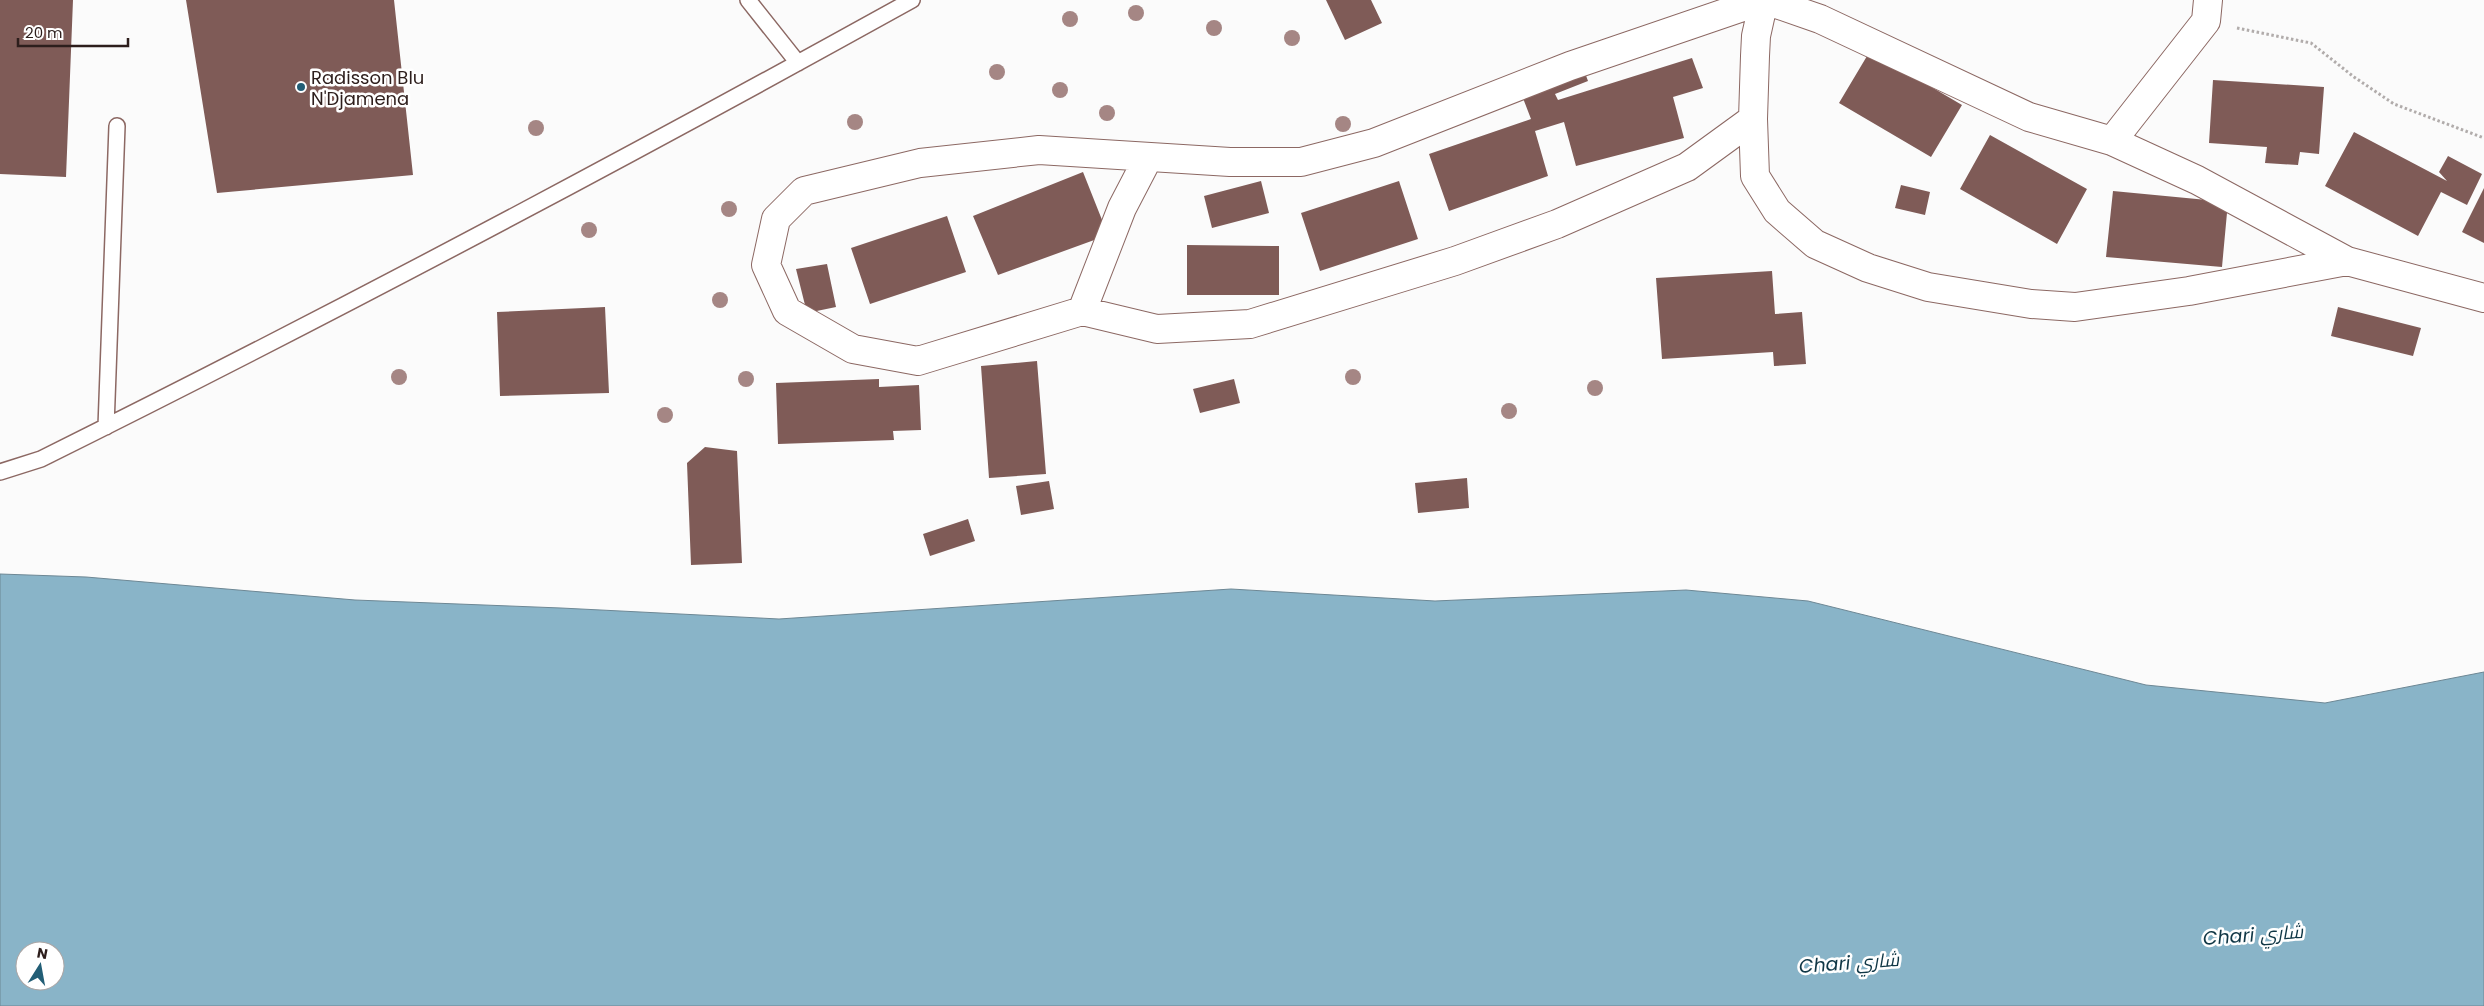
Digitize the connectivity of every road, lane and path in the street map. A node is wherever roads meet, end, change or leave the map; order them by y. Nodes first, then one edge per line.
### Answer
1 (748, 0) edge
2 (912, 0) edge
3 (1764, 0) edge
4 (2207, 11) edge
5 (798, 63) junction
6 (1753, 120) junction
7 (117, 126) dead end
8 (2484, 138) edge
9 (2112, 141) junction
10 (1148, 158) junction
11 (2347, 262) junction
12 (2484, 298) edge
13 (1082, 311) junction
14 (106, 427) junction
15 (0, 472) edge

1 - 5 lane
2 - 5 lane
3 - 6 street
3 - 9 street
3 - 10 street
4 - 8 path
4 - 9 street
5 - 14 lane
6 - 11 street
6 - 13 street
7 - 14 lane
9 - 11 street
10 - 13 street
10 - 13 street
11 - 12 street
14 - 15 lane

